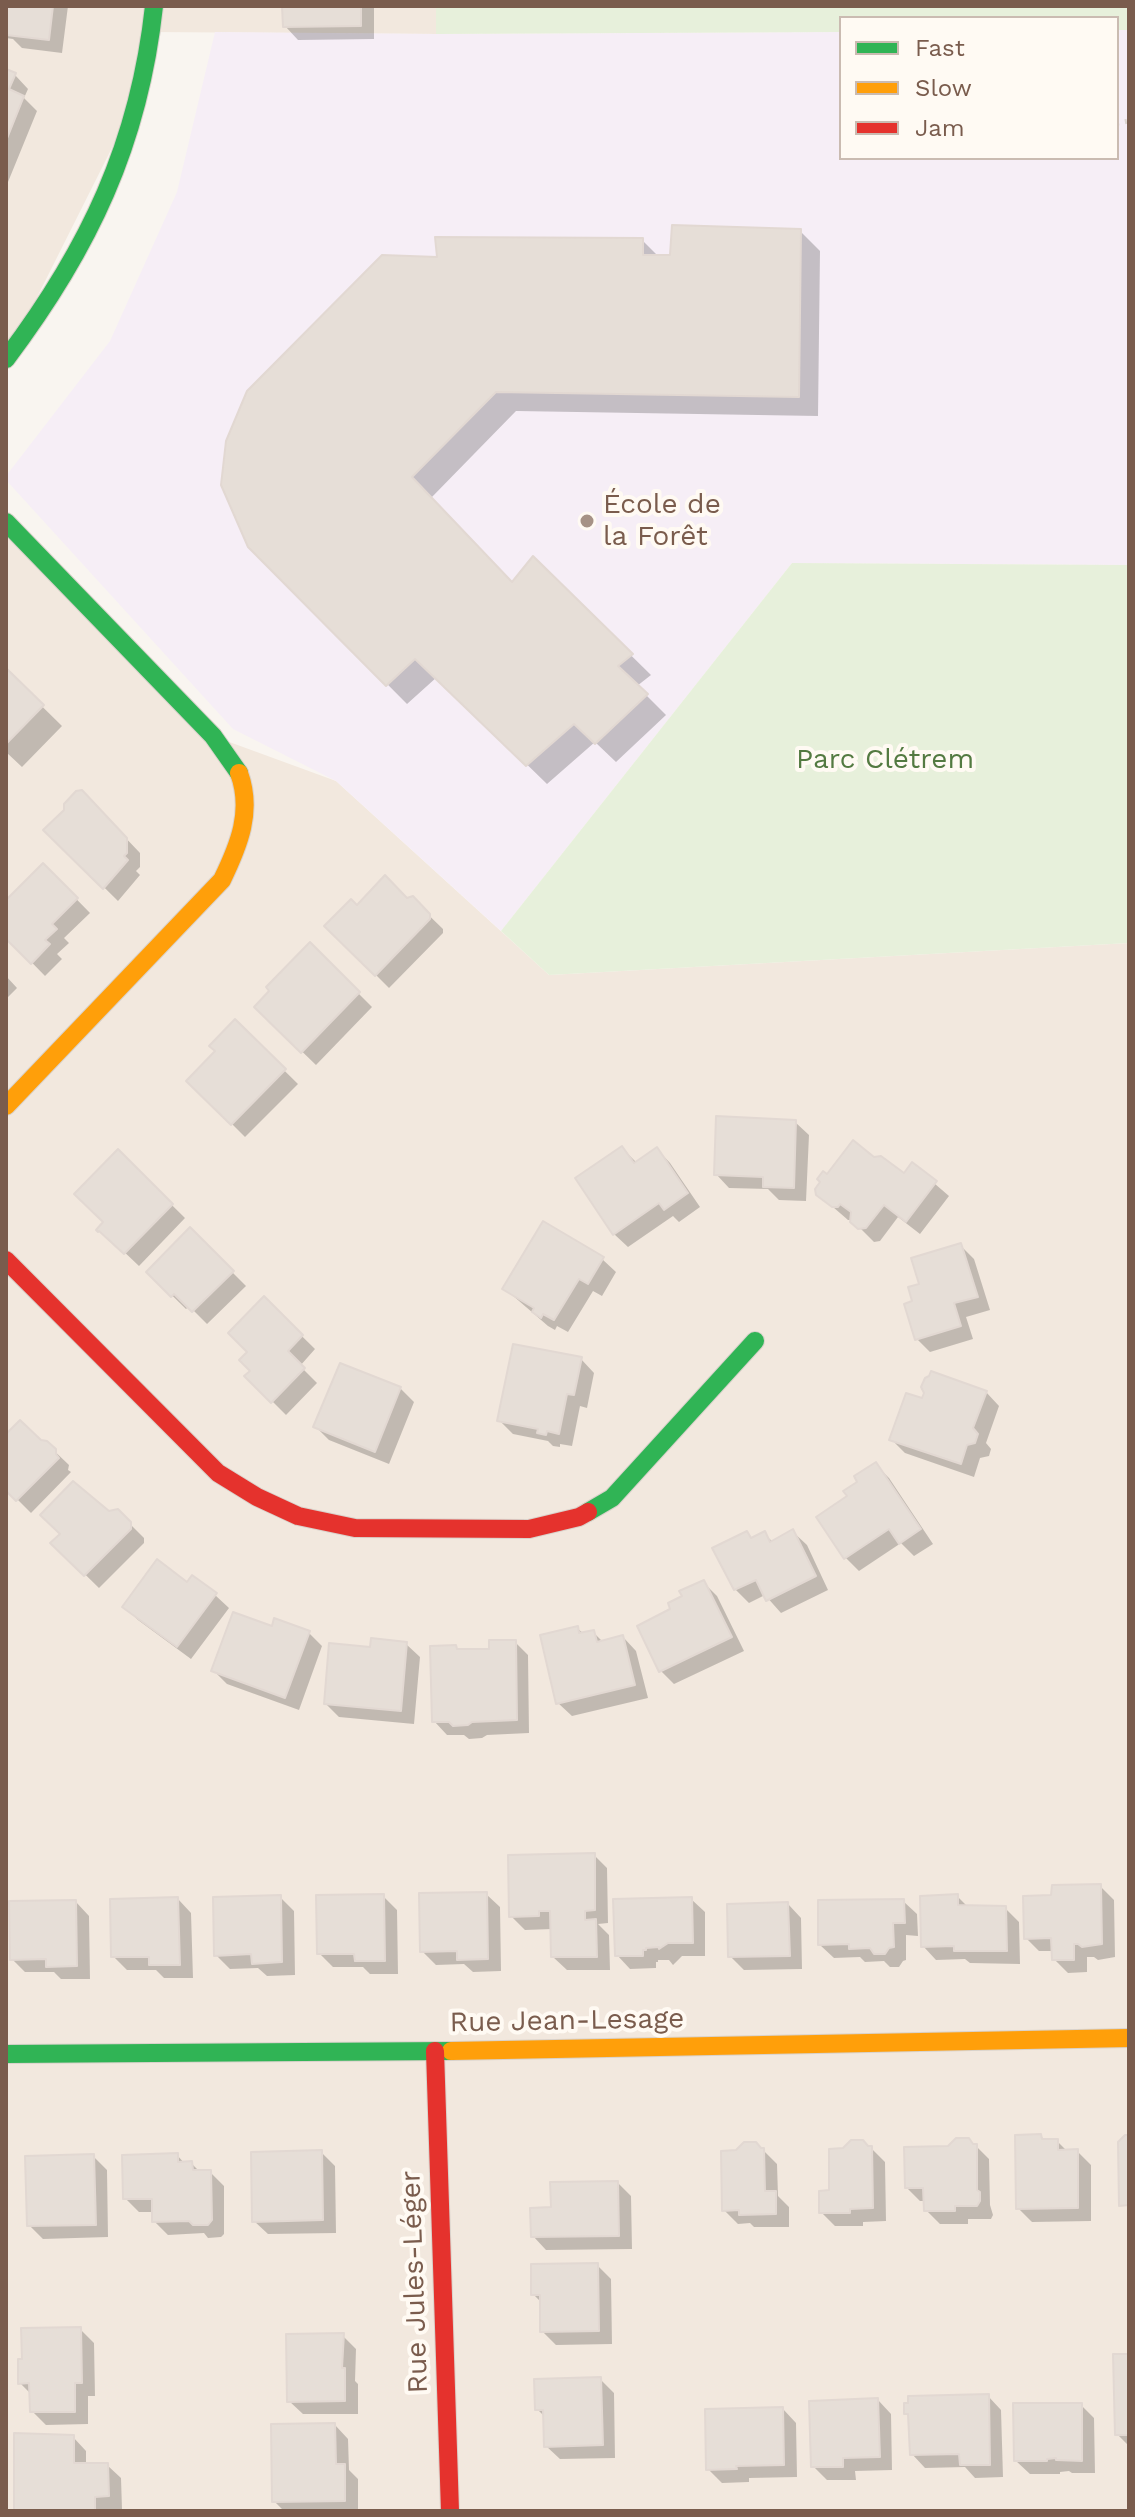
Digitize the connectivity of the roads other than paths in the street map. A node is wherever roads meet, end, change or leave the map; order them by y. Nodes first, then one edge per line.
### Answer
1 (154, 6) edge
2 (6, 359) edge
3 (6, 522) edge
4 (6, 1106) edge
5 (6, 1260) edge
6 (755, 1341) dead end
7 (1129, 2038) edge
8 (435, 2051) junction
9 (6, 2054) edge
10 (450, 2511) edge

1 - 2 street
3 - 4 street
5 - 6 street
7 - 8 street, Rue Jean-Lesage
8 - 9 street, Rue Jean-Lesage
8 - 10 street, Rue Jules-Léger

